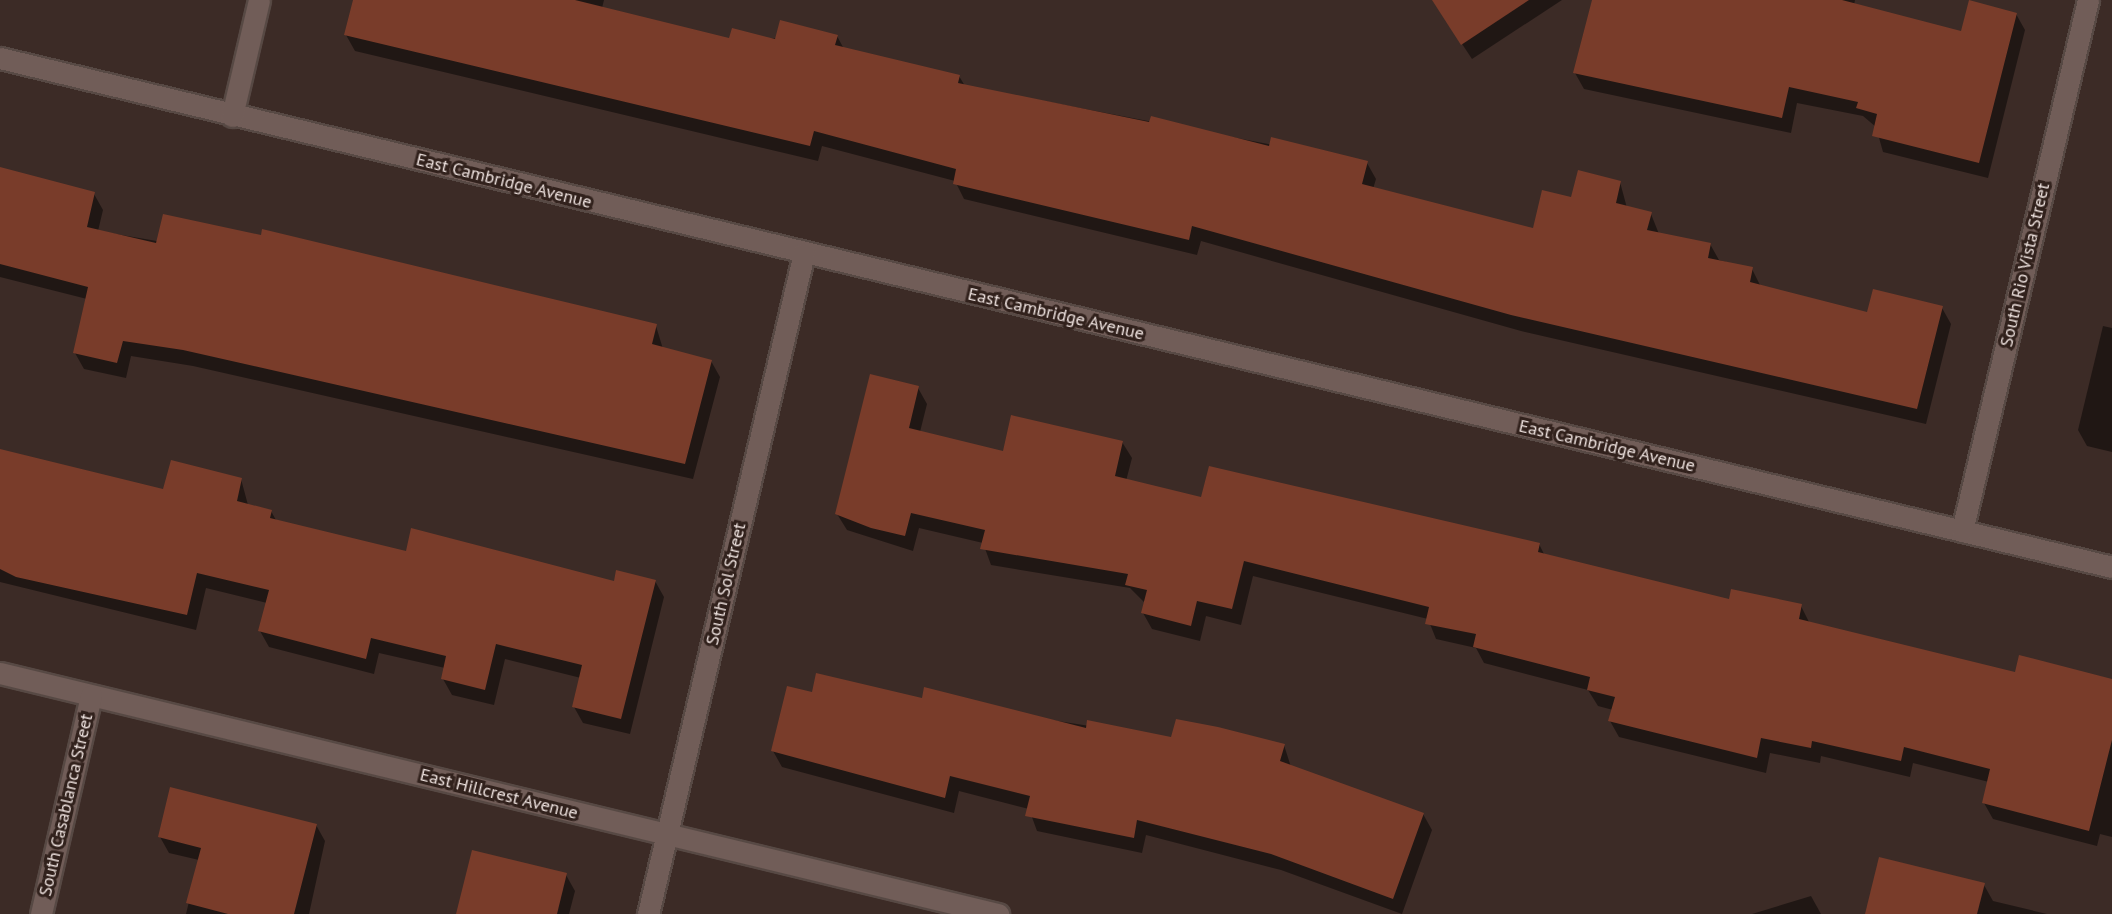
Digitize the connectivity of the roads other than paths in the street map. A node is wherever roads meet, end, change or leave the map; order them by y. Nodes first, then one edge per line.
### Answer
1 (259, 0) edge
2 (2088, 0) edge
3 (0, 58) edge
4 (232, 116) junction
5 (804, 253) junction
6 (1962, 531) junction
7 (2112, 567) edge
8 (0, 673) edge
9 (91, 696) junction
10 (667, 834) junction
11 (41, 914) edge
12 (648, 914) edge
13 (998, 914) edge

1 - 4 street
2 - 6 street, South Rio Vista Street
3 - 4 street, East Cambridge Avenue
4 - 5 street, East Cambridge Avenue
5 - 6 street, East Cambridge Avenue
5 - 10 street, South Sol Street
6 - 7 street, East Cambridge Avenue
8 - 9 street, East Hillcrest Avenue
9 - 10 street, East Hillcrest Avenue
9 - 11 street, South Casablanca Street
10 - 12 street, South Sol Street
10 - 13 street, East Hillcrest Avenue

